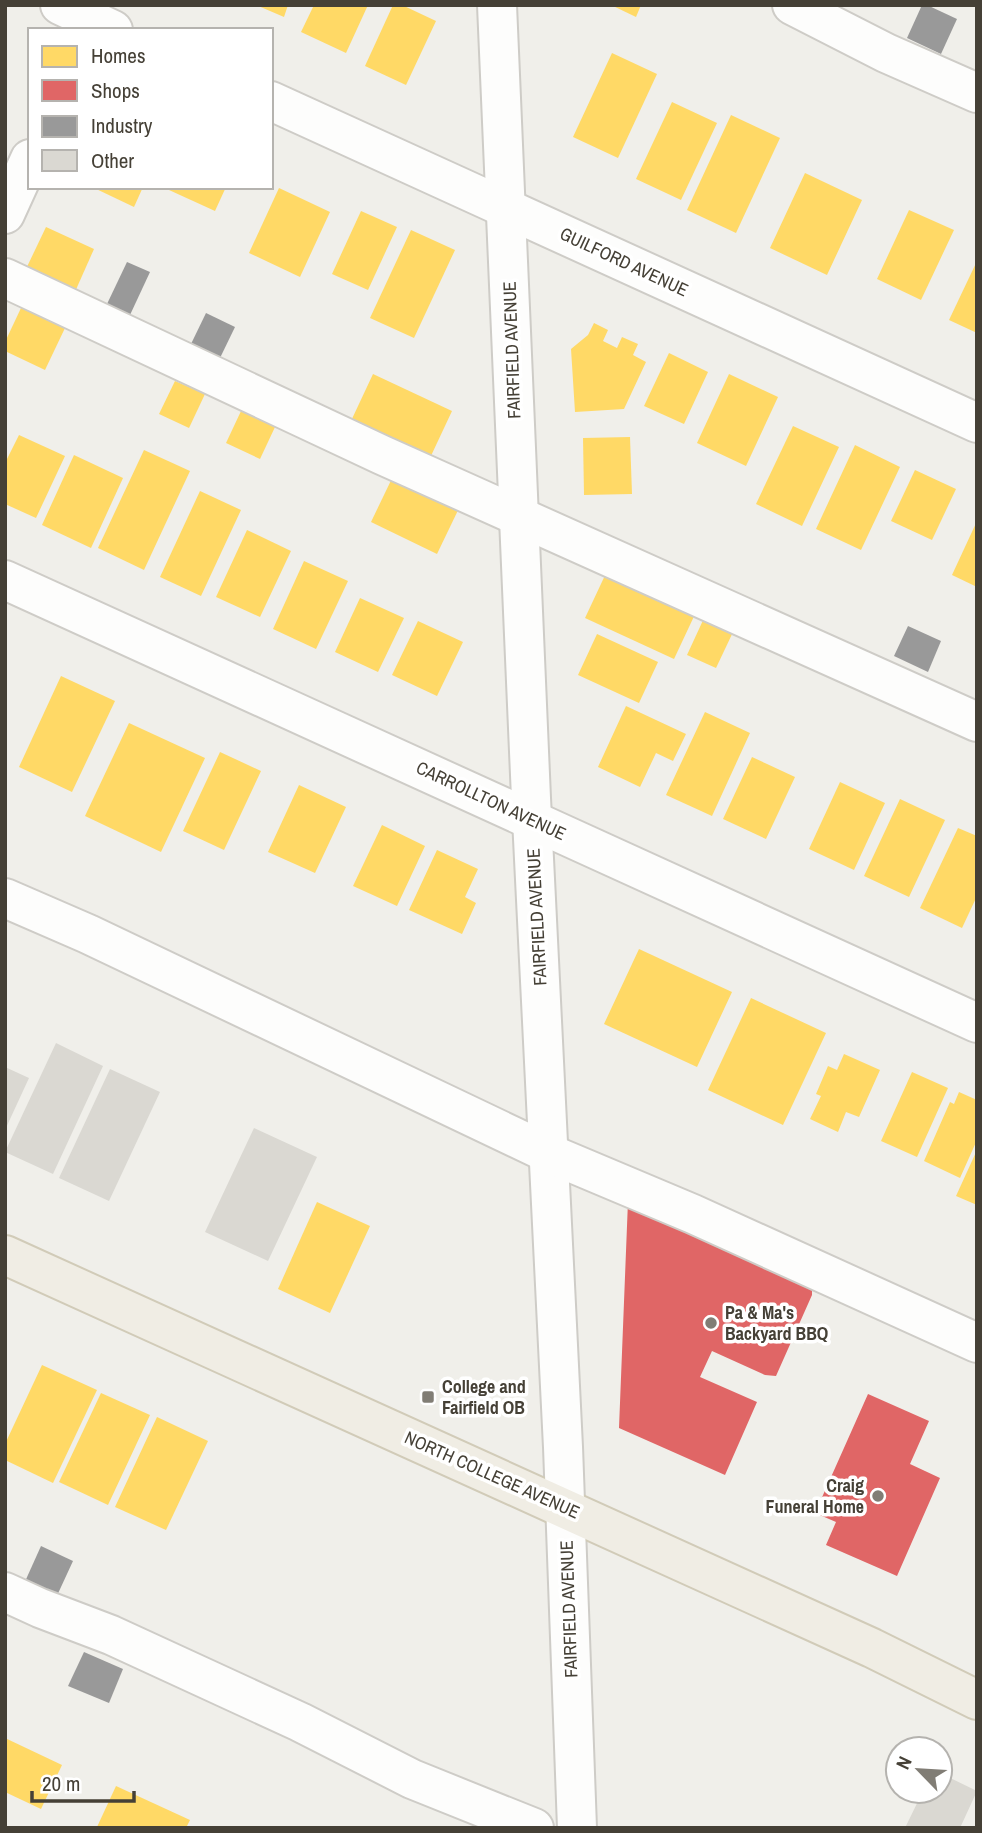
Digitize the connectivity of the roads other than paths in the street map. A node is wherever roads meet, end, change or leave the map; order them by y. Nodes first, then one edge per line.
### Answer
1 (497, 5) edge
2 (792, 5) edge
3 (977, 93) edge
4 (273, 103) edge
5 (28, 163) edge
6 (506, 208) junction
7 (5, 214) edge
8 (5, 278) edge
9 (977, 423) edge
10 (519, 515) junction
11 (5, 580) edge
12 (977, 722) edge
13 (533, 819) junction
14 (5, 898) edge
15 (977, 1023) edge
16 (548, 1153) junction
17 (5, 1255) edge
18 (977, 1343) edge
19 (566, 1508) junction
20 (5, 1592) edge
21 (977, 1700) edge
22 (587, 1823) edge
23 (534, 1828) edge

1 - 6 street, FAIRFIELD AVENUE
2 - 3 street
4 - 6 street, GUILFORD AVENUE
5 - 7 street
6 - 9 street, GUILFORD AVENUE
6 - 10 street, FAIRFIELD AVENUE
8 - 10 street
10 - 12 street
10 - 13 street, FAIRFIELD AVENUE
11 - 13 street, CARROLLTON AVENUE
13 - 15 street, CARROLLTON AVENUE
13 - 16 street, FAIRFIELD AVENUE
14 - 16 street
16 - 18 street
16 - 19 street, FAIRFIELD AVENUE
17 - 19 main road, NORTH COLLEGE AVENUE
19 - 21 main road, NORTH COLLEGE AVENUE
19 - 22 street, FAIRFIELD AVENUE
20 - 23 street

